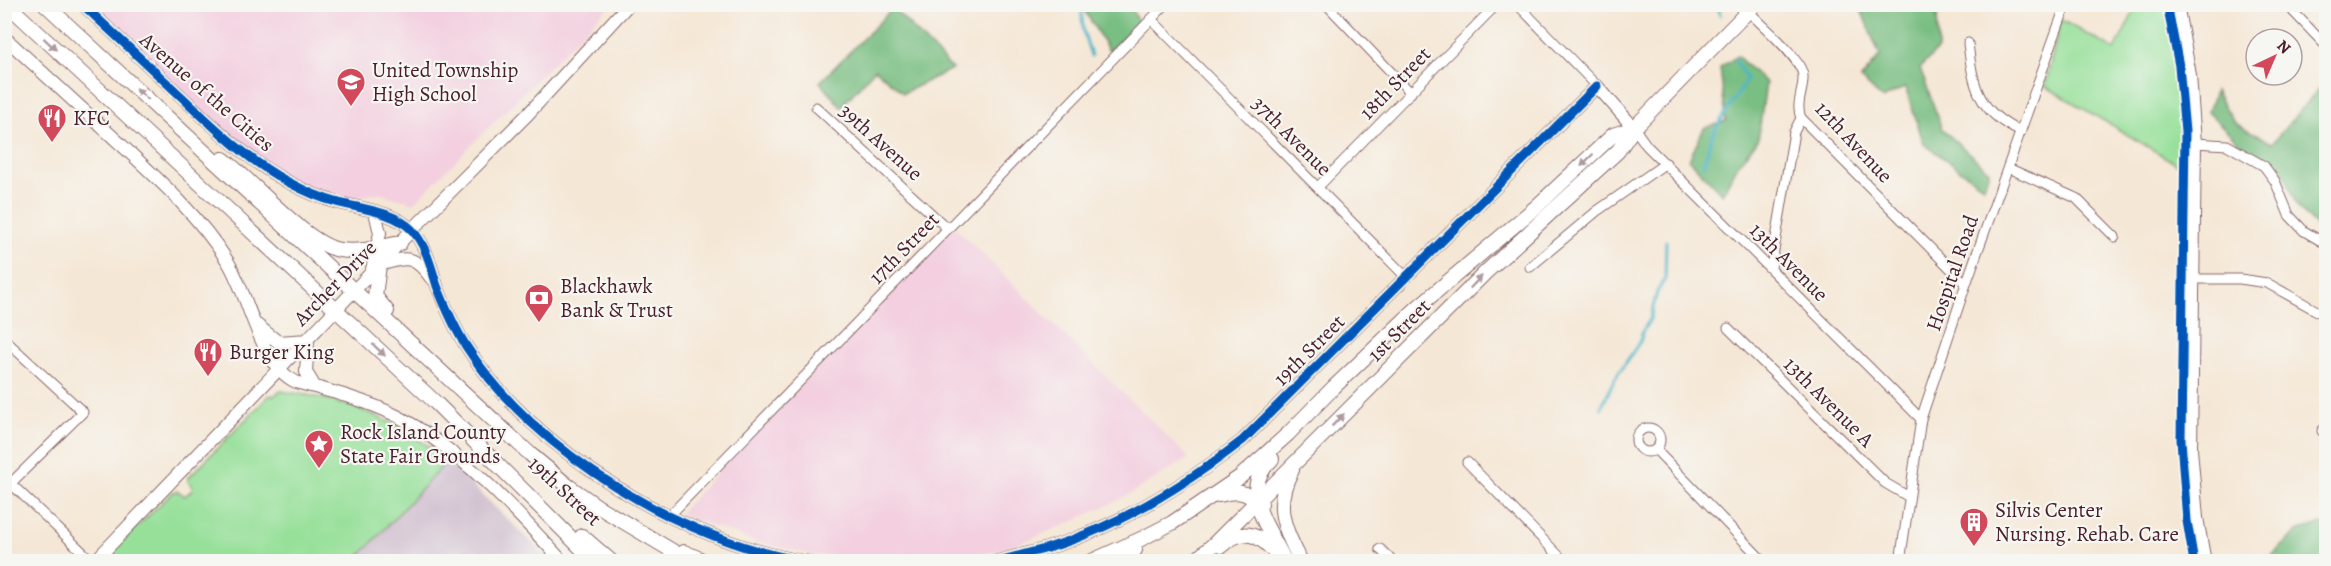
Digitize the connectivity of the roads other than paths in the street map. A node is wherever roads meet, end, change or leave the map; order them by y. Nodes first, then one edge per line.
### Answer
1 (7, 4) edge
2 (45, 4) edge
3 (82, 4) edge
4 (629, 4) edge
5 (1166, 4) edge
6 (1326, 4) edge
7 (1497, 4) edge
8 (1517, 4) edge
9 (2066, 4) edge
10 (2176, 4) edge
11 (2286, 4) edge
12 (1752, 8) edge
13 (1151, 19) junction
14 (4, 37) edge
15 (1968, 43) dead end
16 (2326, 46) edge
17 (1597, 86) junction
18 (1412, 93) junction
19 (816, 107) dead end
20 (167, 118) junction
21 (1801, 118) junction
22 (1634, 128) junction
23 (2021, 132) junction
24 (2195, 143) junction
25 (1666, 163) junction
26 (2008, 168) junction
27 (198, 183) dead end
28 (1318, 187) junction
29 (375, 212) junction
30 (948, 229) junction
31 (412, 230) junction
32 (2115, 237) dead end
33 (400, 243) junction
34 (2326, 244) edge
35 (375, 248) junction
36 (1530, 267) dead end
37 (1771, 268) junction
38 (375, 269) junction
39 (1407, 278) junction
40 (2193, 279) junction
41 (1966, 284) junction
42 (439, 289) junction
43 (355, 291) junction
44 (321, 296) junction
45 (336, 310) junction
46 (2326, 316) edge
47 (257, 325) junction
48 (1728, 328) dead end
49 (4, 339) edge
50 (308, 340) junction
51 (1369, 354) junction
52 (279, 370) junction
53 (315, 387) junction
54 (436, 403) junction
55 (1922, 419) junction
56 (518, 442) junction
57 (1656, 450) dead end
58 (1297, 461) junction
59 (1467, 462) dead end
60 (8, 480) edge
61 (1214, 496) junction
62 (1909, 497) junction
63 (1257, 501) junction
64 (1186, 514) junction
65 (669, 516) junction
66 (651, 537) junction
67 (1380, 549) dead end
68 (93, 561) edge
69 (563, 561) edge
70 (595, 561) edge
71 (612, 561) edge
72 (691, 561) edge
73 (707, 561) edge
74 (809, 561) edge
75 (995, 561) edge
76 (1090, 561) edge
77 (1116, 561) edge
78 (1194, 561) edge
79 (1205, 561) edge
80 (1284, 561) edge
81 (1295, 561) edge
82 (1301, 561) edge
83 (1393, 561) edge
84 (1565, 561) edge
85 (1764, 561) edge
86 (1900, 561) edge
87 (2205, 561) edge

1 -> 44 main road
20 -> 2 main road, Avenue of the Cities
3 - 29 street, Avenue of the Cities
4 - 31 street, Archer Drive
5 - 13 street, 17th Street
6 - 18 street
7 - 18 street, 18th Street
8 - 17 street
9 - 23 street, Hospital Road
10 - 24 street
11 - 16 street
12 - 21 street, 12th Avenue
12 - 22 main road
13 - 28 street, 37th Avenue
13 - 30 street, 17th Street
14 - 47 street
15 - 23 street
17 - 22 street
17 - 39 street, 19th Street
18 - 28 street, 18th Street
19 - 30 street, 39th Avenue
20 - 35 main road
20 - 43 main road, Avenue of the Cities
21 - 37 street
21 - 41 street, 12th Avenue
22 - 25 street, 13th Avenue
22 -> 51 main road, 19th Street
58 -> 22 main road, 1st Street
23 - 26 street, Hospital Road
24 - 34 street
24 - 40 street
25 - 36 street
25 - 37 street, 13th Avenue
26 - 32 street
26 - 41 street, Hospital Road
27 - 44 main road
28 - 39 street, 37th Avenue
29 - 31 street, Avenue of the Cities
29 - 35 street
30 - 65 street, 17th Street
31 - 33 street, Archer Drive
31 - 42 street
33 - 35 main road
33 - 38 street, Archer Drive
35 - 38 street
37 - 55 street, 13th Avenue
38 - 42 street
38 - 43 street, Archer Drive
38 - 56 main road
39 - 75 street, 19th Street
40 - 46 street
40 - 87 street
41 - 55 street, Hospital Road
42 - 65 street
43 - 45 street, Archer Drive
43 - 56 main road, Avenue of the Cities
44 - 45 main road
45 - 50 street, Archer Drive
45 -> 54 main road
47 - 50 street
47 - 52 street
48 - 62 street, 13th Avenue A
49 - 60 street
50 - 52 street, Archer Drive
50 - 53 street
51 - 61 main road, 19th Street
51 - 63 main road
52 - 53 street
52 - 68 street, Archer Drive
53 - 69 street
54 - 70 main road
54 - 71 main road, 19th Street
55 - 62 street, Hospital Road
56 - 66 main road, Avenue of the Cities
57 - 85 street
58 - 63 main road, 1st Street
58 - 82 main road
59 - 84 street
60 - 68 street
61 - 63 main road
61 - 64 main road, 19th Street
62 - 86 street, Hospital Road
63 - 78 main road, 1st Street
63 - 80 main road
63 - 81 main road
64 - 76 main road, 19th Street
64 - 77 main road
65 - 74 street
66 - 72 main road, Avenue of the Cities
66 - 73 main road
67 - 83 street
79 - 80 main road

